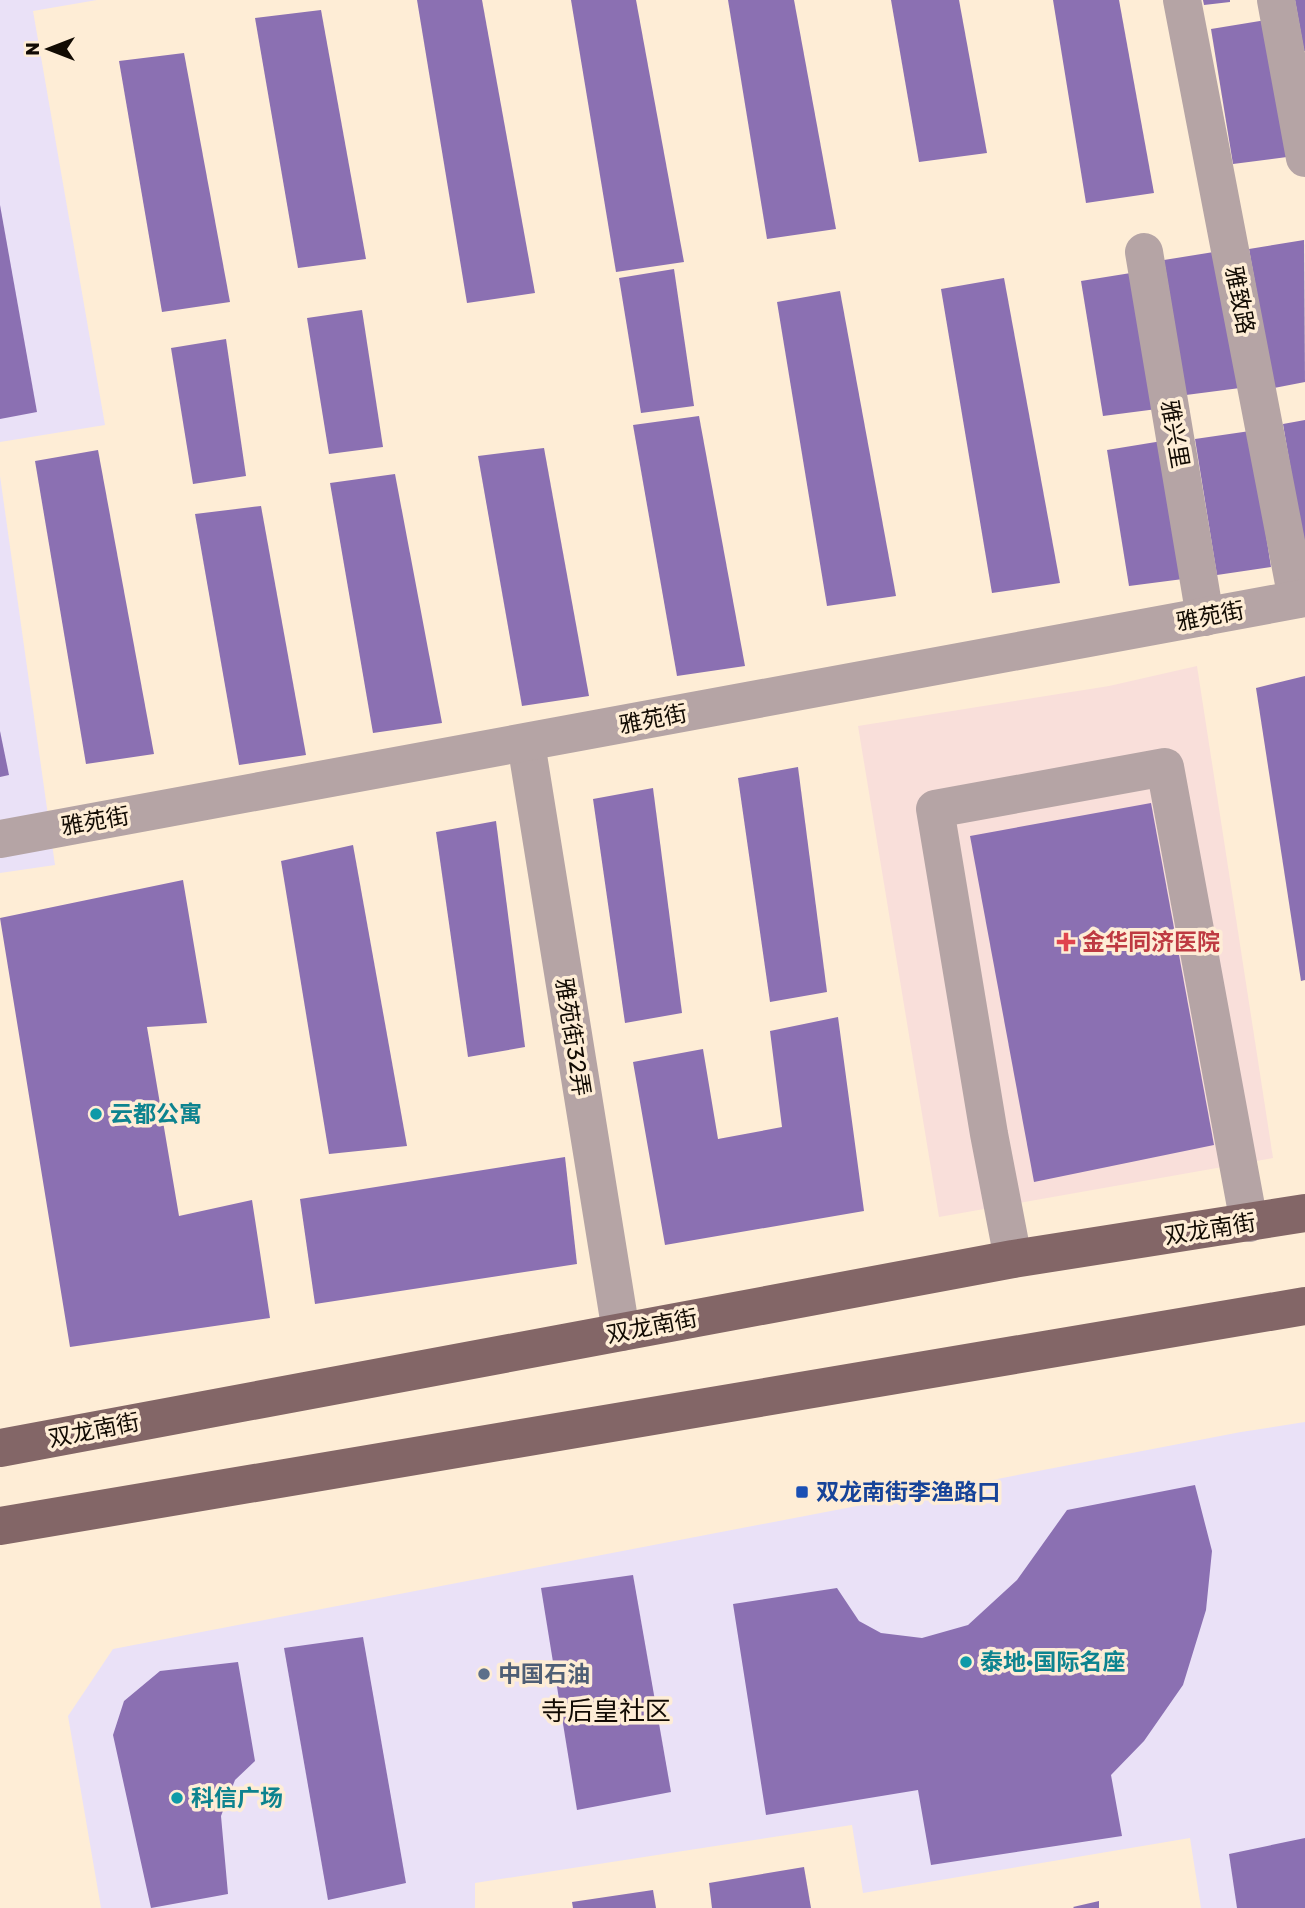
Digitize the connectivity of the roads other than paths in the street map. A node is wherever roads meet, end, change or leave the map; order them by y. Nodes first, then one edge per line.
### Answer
1 (1182, 0) edge
2 (1276, 0) edge
3 (1305, 158) edge
4 (1144, 252) dead end
5 (1301, 599) edge
6 (1205, 617) junction
7 (526, 743) junction
8 (0, 839) edge
9 (1305, 1213) edge
10 (1249, 1223) junction
11 (1013, 1259) junction
12 (1305, 1306) edge
13 (621, 1332) junction
14 (0, 1448) edge
15 (0, 1526) edge

1 - 5 street, 雅致路
2 - 3 street
4 - 6 street, 雅兴里
5 - 6 street, 雅苑街
6 - 7 street, 雅苑街
7 - 8 street, 雅苑街
7 - 13 street, 雅苑街32弄
9 - 10 main road, 双龙南街
10 - 11 main road, 双龙南街
10 - 11 street
11 - 13 main road, 双龙南街
12 - 15 main road
13 - 14 main road, 双龙南街

